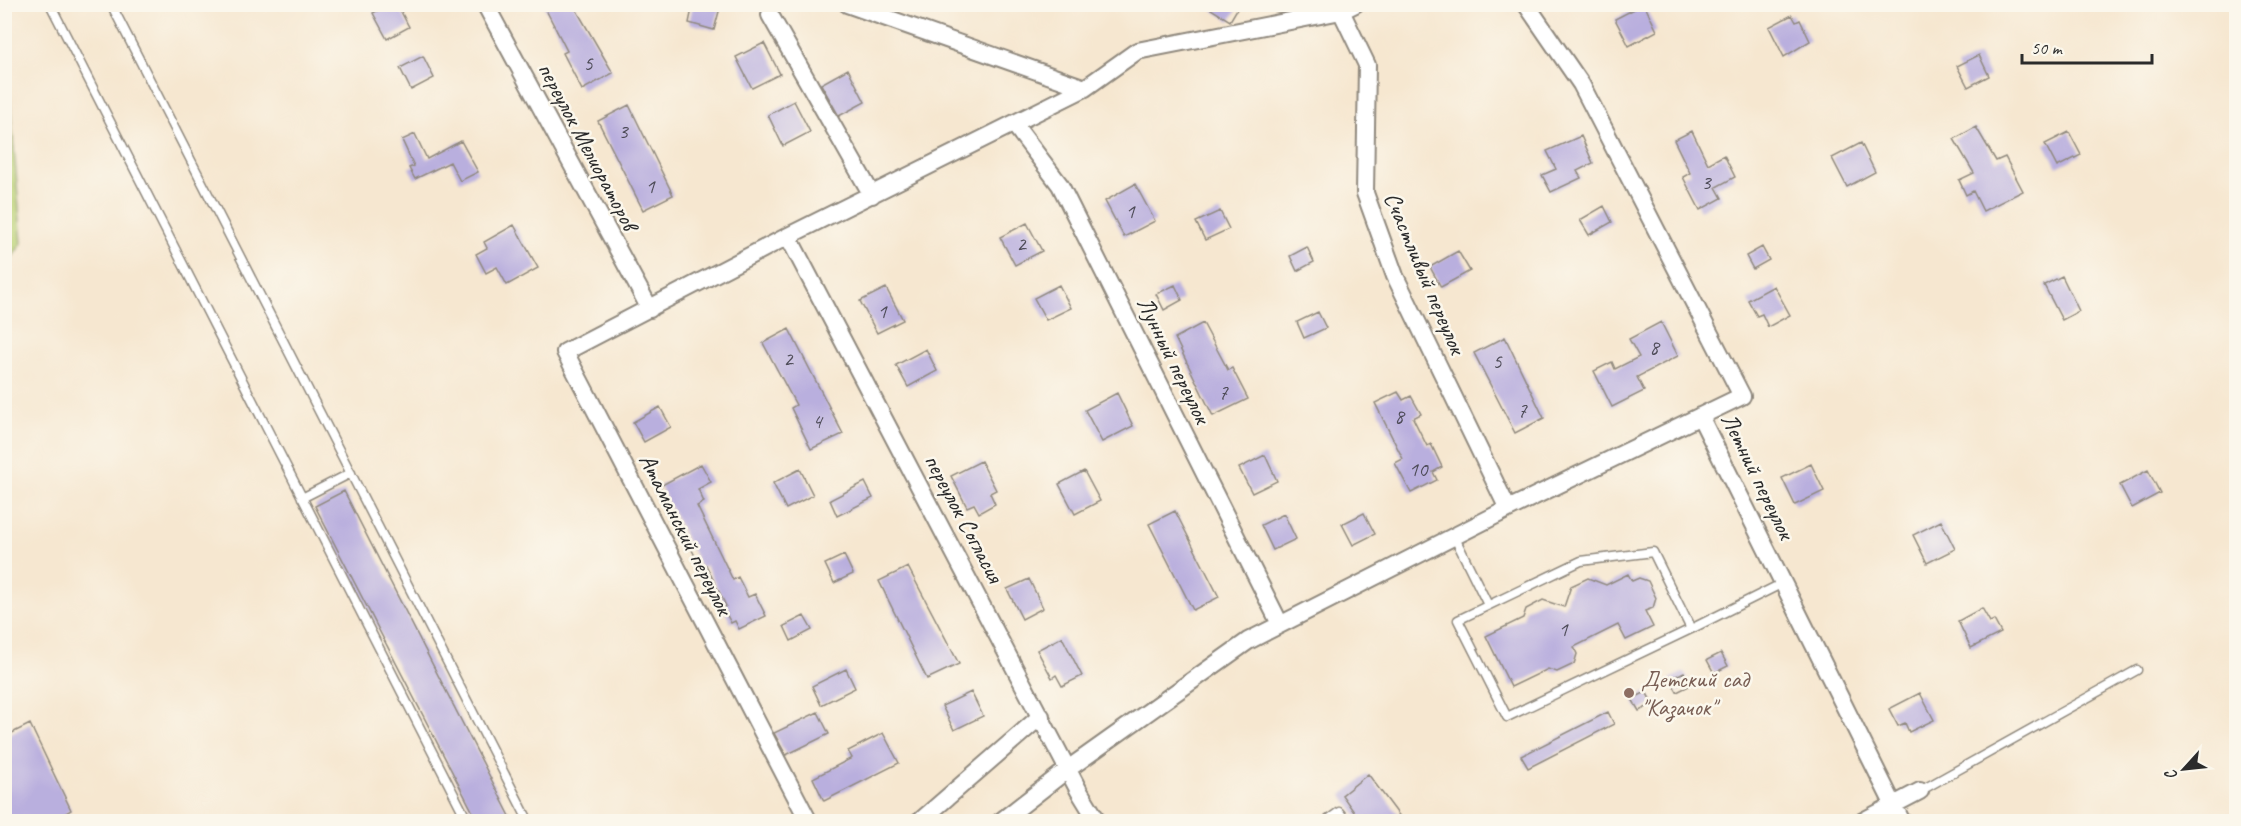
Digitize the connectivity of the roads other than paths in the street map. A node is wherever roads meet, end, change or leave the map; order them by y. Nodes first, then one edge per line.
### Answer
1 (50, 4) edge
2 (111, 4) edge
3 (485, 4) edge
4 (847, 4) edge
5 (1526, 4) edge
6 (1342, 7) edge
7 (770, 15) dead end
8 (1085, 88) junction
9 (1014, 124) junction
10 (872, 195) junction
11 (788, 236) junction
12 (650, 309) junction
13 (1700, 416) junction
14 (351, 473) junction
15 (302, 498) junction
16 (1508, 509) junction
17 (1454, 536) junction
18 (1783, 583) junction
19 (1488, 605) junction
20 (1280, 624) junction
21 (1691, 629) junction
22 (2137, 670) dead end
23 (1041, 716) junction
24 (1068, 769) junction
25 (1920, 791) joint
26 (1894, 805) junction
27 (468, 822) edge
28 (529, 822) edge
29 (809, 822) edge
30 (919, 822) edge
31 (1000, 822) edge
32 (1098, 822) edge
33 (1325, 822) edge
34 (1347, 822) edge
35 (1861, 822) edge
36 (1902, 822) edge

1 - 15 lane
2 - 14 lane
3 - 12 street, переулок Мелиораторов
4 - 8 street
5 - 13 street, Летний переулок
6 - 8 street
6 - 16 street, Счастливый переулок
7 - 10 street
8 - 9 street
9 - 10 street
9 - 20 street, Лунный переулок
10 - 11 street
11 - 12 street
11 - 23 street, переулок Согласия
12 - 29 street, Атаманский переулок
13 - 16 street
13 - 18 street, Летний переулок
14 - 15 lane
14 - 28 lane
15 - 27 lane
16 - 17 street
17 - 19 lane
17 - 20 street
18 - 21 lane
18 - 26 street, Летний переулок
19 - 21 lane
19 - 21 lane
20 - 24 street
22 - 25 lane
23 - 24 street, переулок Согласия
23 - 30 street
24 - 31 street
24 - 32 street, переулок Согласия
25 - 26 street
26 - 35 street
26 - 36 street, Летний переулок
33 - 34 lane

